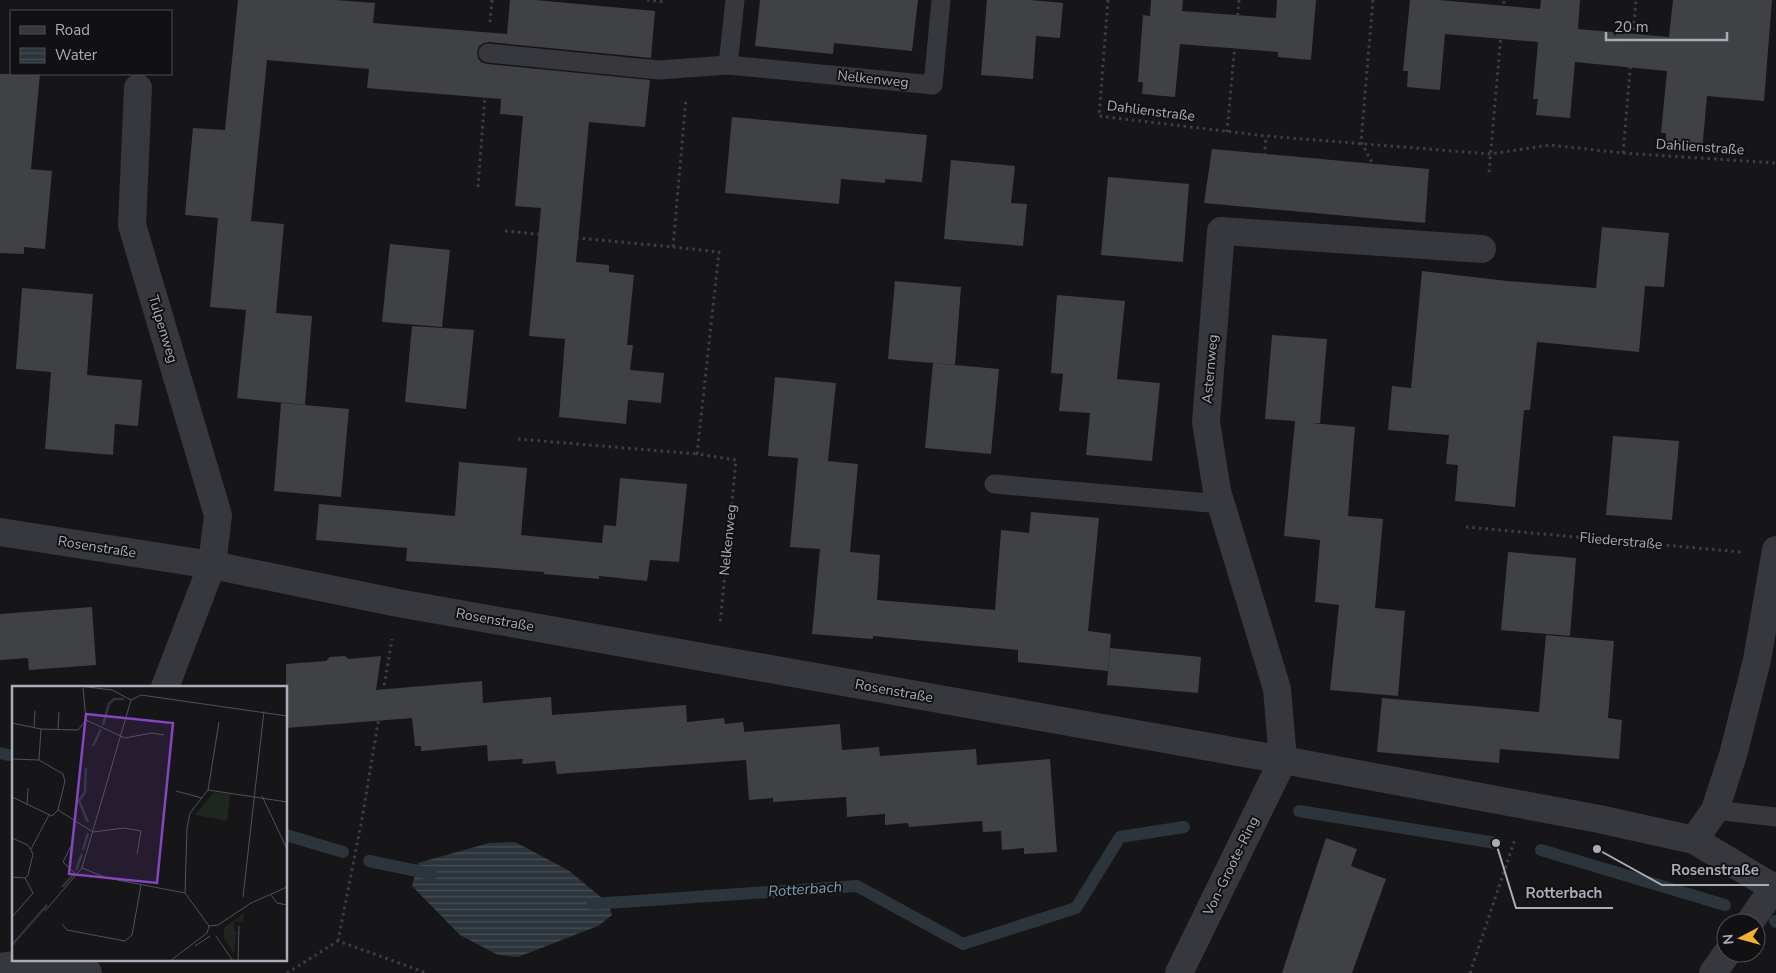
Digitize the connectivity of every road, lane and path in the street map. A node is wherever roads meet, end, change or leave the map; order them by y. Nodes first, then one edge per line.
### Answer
1 (492, 0) edge
2 (647, 0) edge
3 (734, 0) edge
4 (941, 0) edge
5 (1108, 0) edge
6 (1239, 0) edge
7 (1373, 0) edge
8 (1504, 0) edge
9 (1636, 0) edge
10 (664, 2) dead end
11 (488, 53) junction
12 (728, 65) junction
13 (689, 68) junction
14 (138, 88) dead end
15 (1227, 132) junction
16 (1266, 136) junction
17 (1361, 142) junction
18 (1623, 153) junction
19 (1490, 154) junction
20 (1264, 162) dead end
21 (1776, 163) edge
22 (1376, 170) dead end
23 (1489, 172) dead end
24 (478, 186) dead end
25 (505, 231) dead end
26 (673, 247) junction
27 (1482, 249) dead end
28 (518, 439) dead end
29 (697, 454) junction
30 (994, 484) dead end
31 (1221, 504) junction
32 (1466, 527) dead end
33 (0, 532) edge
34 (1776, 550) edge
35 (1776, 555) edge
36 (212, 565) junction
37 (398, 603) junction
38 (716, 659) junction
39 (165, 686) edge
40 (1284, 760) junction
41 (1524, 805) junction
42 (1715, 810) junction
43 (1776, 817) edge
44 (1694, 840) junction
45 (1775, 888) edge
46 (1756, 913) edge
47 (338, 940) junction
48 (50, 960) edge
49 (65, 960) edge
50 (0, 966) edge
51 (88, 973) edge
52 (287, 973) edge
53 (427, 973) edge
54 (1179, 973) edge
55 (1470, 973) edge

1 - 11 path
2 - 10 path
3 - 12 lane
4 - 12 lane, Nelkenweg
5 - 15 path, Dahlienstraße
6 - 15 path
7 - 17 path
8 - 19 path
9 - 18 path
11 - 13 lane, Nelkenweg
11 - 24 path
12 - 13 lane, Nelkenweg
13 - 26 path
14 - 36 street, Tulpenweg
15 - 16 path, Dahlienstraße
16 - 17 path, Dahlienstraße
16 - 20 path
17 - 19 path, Dahlienstraße
17 - 22 path
18 - 19 path, Dahlienstraße
18 - 21 path, Dahlienstraße
19 - 23 path
25 - 26 path
26 - 29 path
27 - 31 street, Asternweg
28 - 29 path, Nelkenweg
29 - 38 path, Nelkenweg
30 - 31 lane
31 - 40 street, Asternweg
32 - 35 path, Fliederstraße
33 - 36 street, Rosenstraße
34 - 35 street
35 - 42 street
36 - 37 street, Rosenstraße
36 - 39 street, Tulpenweg
37 - 38 street, Rosenstraße
37 - 47 path
38 - 40 street, Rosenstraße
40 - 41 street, Rosenstraße
40 - 54 street, Von-Groote-Ring
41 - 44 street, Rosenstraße
41 - 55 path
42 - 43 lane
42 - 44 street
44 - 45 street, Rosenstraße
45 - 46 street, Rosenstraße
47 - 52 path
47 - 53 path
48 - 50 street
49 - 51 street

